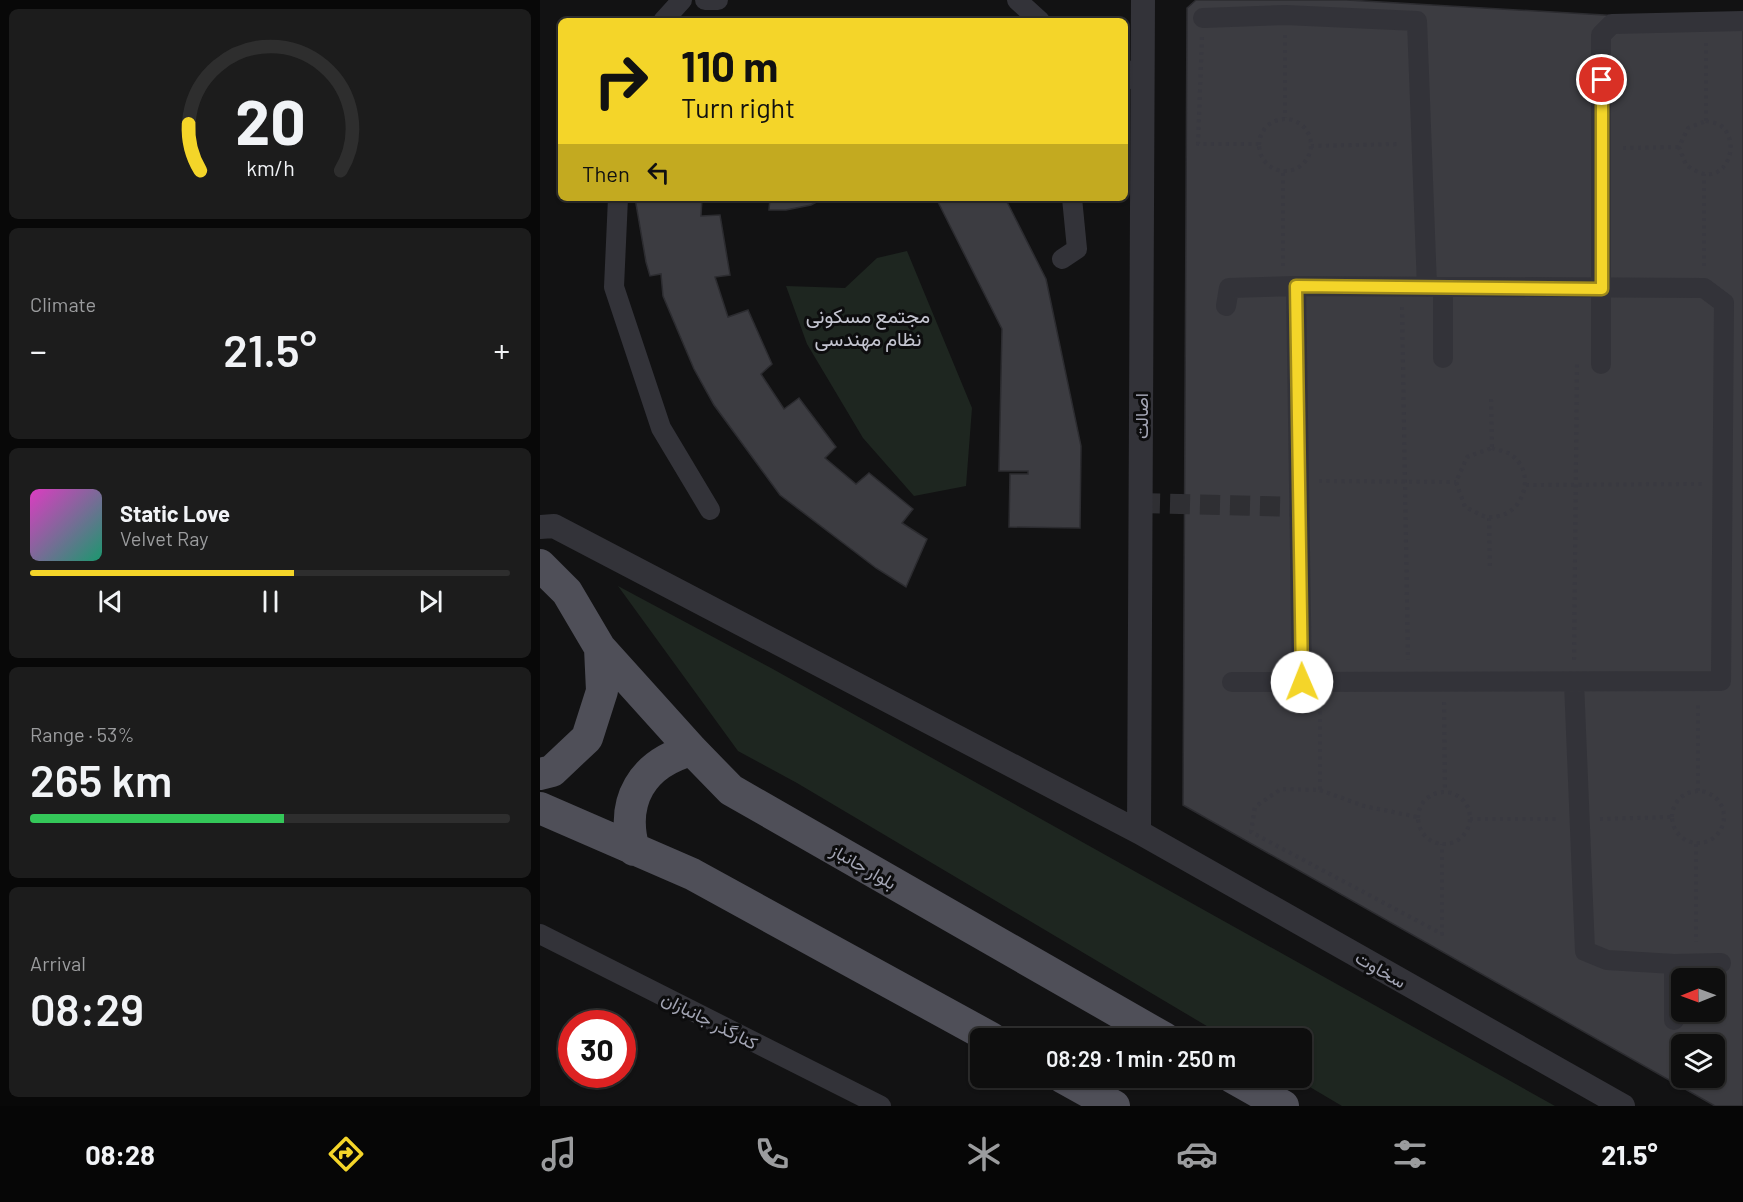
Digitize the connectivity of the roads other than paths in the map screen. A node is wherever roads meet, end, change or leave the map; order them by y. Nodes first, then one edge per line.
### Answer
1 (682, 0) edge
2 (705, 0) edge
3 (718, 0) edge
4 (1017, 0) edge
5 (1143, 0) edge
6 (666, 18) edge
7 (1037, 18) edge
8 (1203, 18) road end
9 (1743, 21) edge
10 (1142, 63) junction
11 (1128, 78) edge
12 (618, 201) edge
13 (1072, 201) edge
14 (1062, 259) dead end
15 (1289, 286) junction
16 (1435, 287) junction
17 (1602, 289) junction
18 (1226, 306) dead end
19 (1443, 358) dead end
20 (1601, 364) dead end
21 (710, 510) dead end
22 (540, 527) edge
23 (540, 565) edge
24 (600, 648) junction
25 (1232, 682) dead end
26 (1311, 682) junction
27 (1574, 682) junction
28 (692, 750) junction
29 (540, 774) edge
30 (540, 808) edge
31 (1139, 832) junction
32 (634, 850) junction
33 (540, 934) edge
34 (1721, 963) dead end
35 (1674, 964) junction
36 (1674, 968) edge
37 (973, 1028) edge
38 (1147, 1028) edge
39 (1082, 1088) edge
40 (1251, 1088) edge
41 (881, 1106) edge
42 (1114, 1106) edge
43 (1283, 1106) edge
44 (1623, 1106) edge

1 - 6 street
2 - 3 street
4 - 7 street
5 - 10 street, اصالت
8 - 16 street
9 - 17 street
10 - 11 street
10 - 31 street, اصالت
12 - 21 street
13 - 14 street
15 - 16 street
15 - 18 street
15 - 26 street
16 - 17 street
16 - 19 street
17 - 20 street
17 - 27 street
22 - 31 street, سخاوت
23 - 24 main road, بلوار جانباز
24 - 28 main road, بلوار جانباز
24 - 29 main road
25 - 26 street
26 - 27 street
27 - 35 street
28 - 32 main road
28 - 38 main road, بلوار جانباز
30 - 32 main road
31 - 44 street, سخاوت
32 - 37 main road
33 - 41 street, کنارگذر جانبازان
34 - 35 street
35 - 36 street
39 - 42 main road
40 - 43 main road

